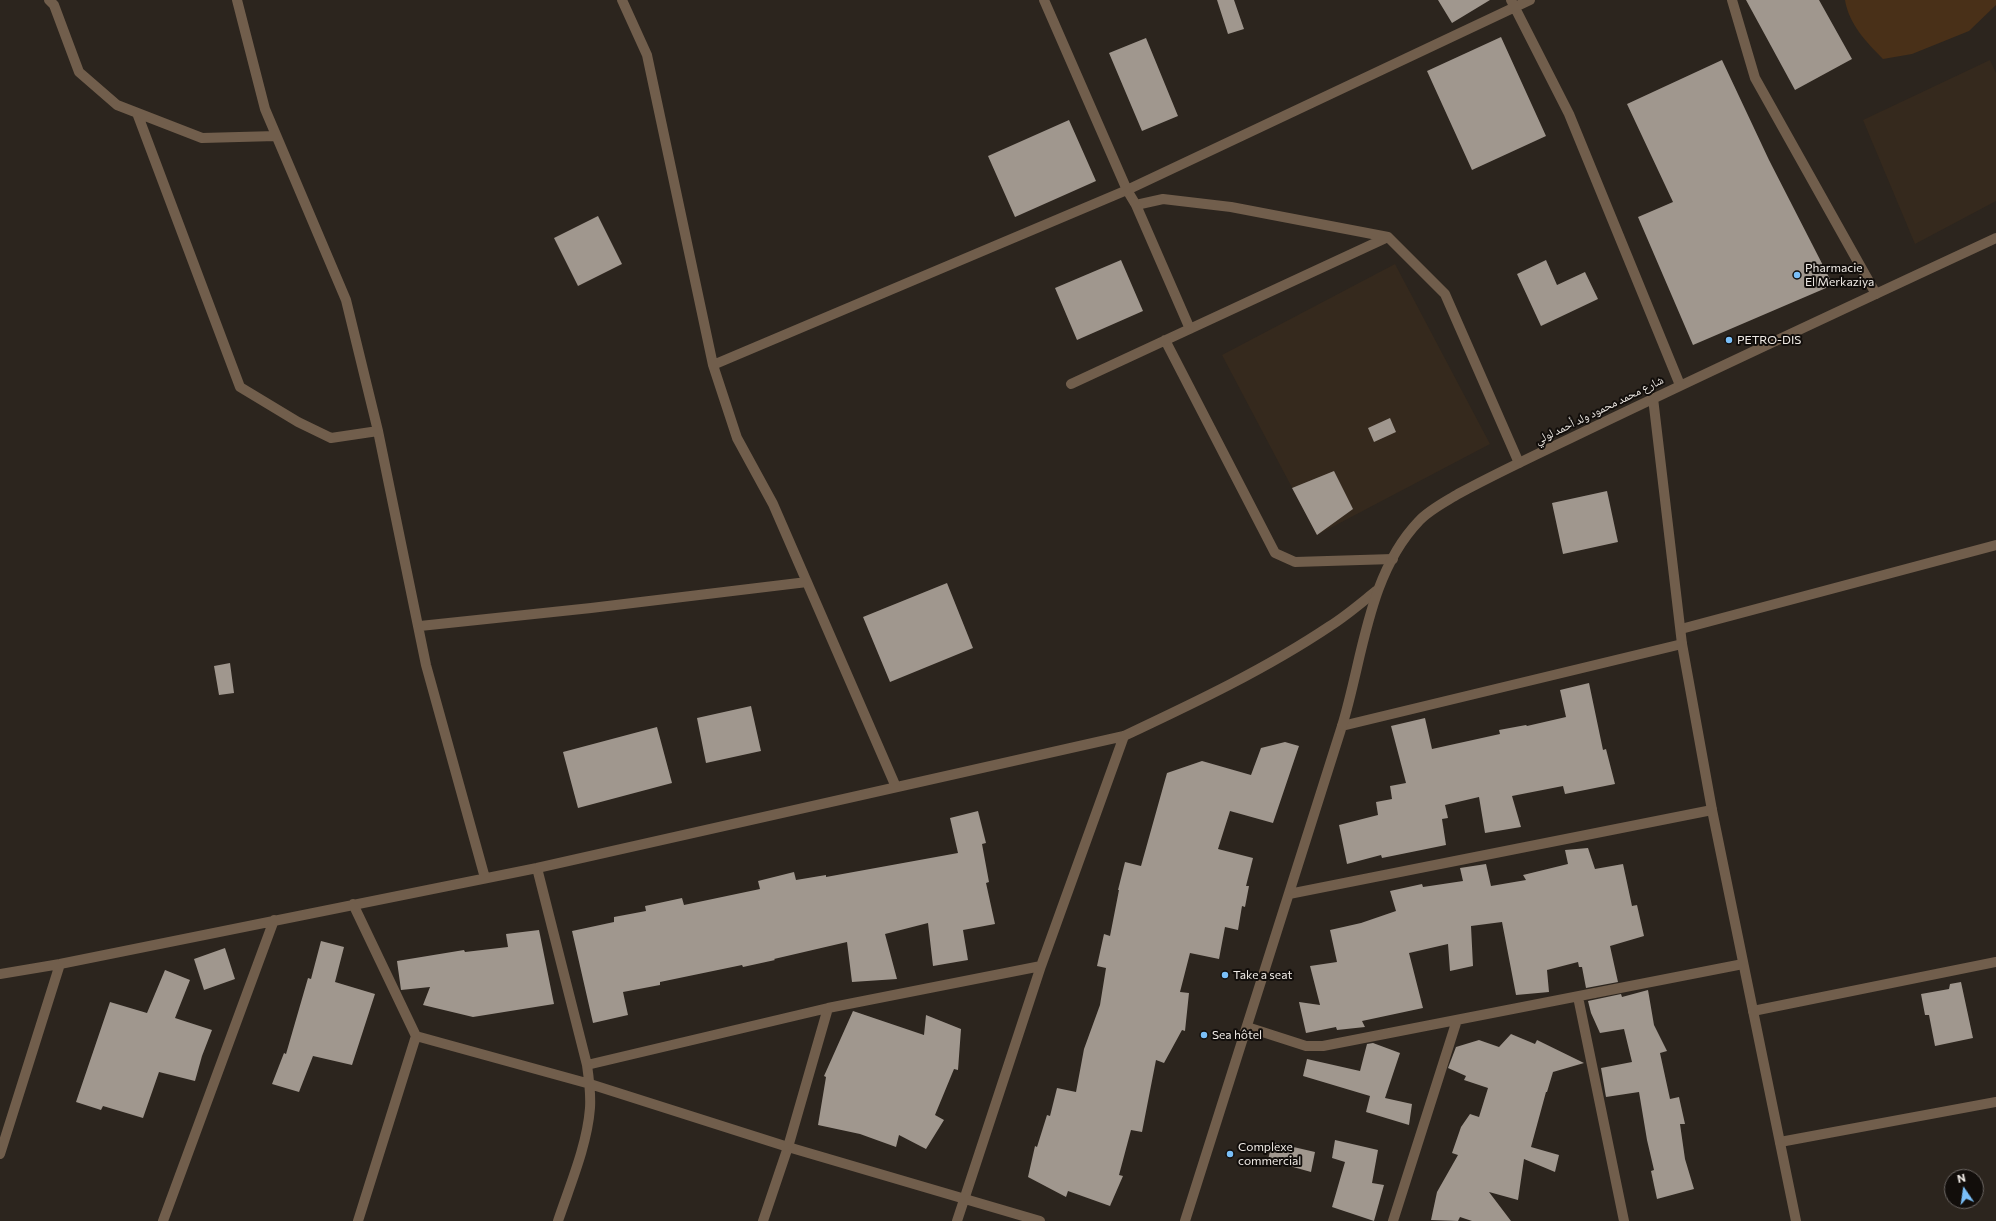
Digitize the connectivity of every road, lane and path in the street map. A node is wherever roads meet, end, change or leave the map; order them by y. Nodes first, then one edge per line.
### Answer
1 (49, 0) edge
2 (237, 0) edge
3 (622, 0) edge
4 (1044, 0) edge
5 (1530, 0) edge
6 (1732, 0) edge
7 (1513, 4) edge
8 (137, 113) junction
9 (276, 136) junction
10 (1126, 190) junction
11 (1136, 205) junction
12 (1388, 237) junction
13 (1996, 238) edge
14 (1876, 294) junction
15 (1190, 329) junction
16 (1165, 340) junction
17 (714, 365) junction
18 (1072, 384) dead end
19 (1680, 385) junction
20 (1653, 398) junction
21 (378, 431) junction
22 (1519, 463) junction
23 (1996, 545) edge
24 (1393, 558) junction
25 (807, 582) junction
26 (1376, 591) junction
27 (420, 626) junction
28 (1681, 629) junction
29 (1682, 644) junction
30 (1342, 726) junction
31 (1124, 736) junction
32 (896, 787) junction
33 (1712, 810) junction
34 (537, 868) junction
35 (485, 878) junction
36 (1289, 894) junction
37 (354, 904) junction
38 (274, 920) junction
39 (1996, 962) edge
40 (60, 964) junction
41 (1743, 964) junction
42 (1041, 966) junction
43 (0, 974) edge
44 (1578, 996) junction
45 (828, 1008) junction
46 (1753, 1011) junction
47 (1457, 1020) junction
48 (1247, 1027) junction
49 (416, 1036) junction
50 (587, 1065) junction
51 (590, 1084) junction
52 (1996, 1102) edge
53 (1780, 1142) junction
54 (788, 1147) junction
55 (0, 1154) edge
56 (964, 1198) junction
57 (163, 1221) edge
58 (358, 1221) edge
59 (558, 1221) edge
60 (764, 1221) edge
61 (957, 1221) edge
62 (1040, 1221) edge
63 (1185, 1221) edge
64 (1393, 1221) edge
65 (1624, 1221) edge
66 (1796, 1221) edge

1 - 8 street
2 - 9 street
3 - 17 street
4 - 10 street
5 - 7 street
6 - 14 street
7 - 10 street
7 - 19 street
8 - 9 street
8 - 21 street
9 - 21 street
10 - 11 street
10 - 17 street
11 - 12 street
11 - 15 street
12 - 15 street
12 - 22 street
13 - 14 street, شارع محمد محمود ولد أحمد لولي
14 - 19 street, شارع محمد محمود ولد أحمد لولي
15 - 16 street
16 - 18 street
16 - 24 street
17 - 25 street
19 - 20 street, شارع محمد محمود ولد أحمد لولي
20 - 22 street, شارع محمد محمود ولد أحمد لولي
20 - 28 street
21 - 27 street
22 - 24 street, شارع محمد محمود ولد أحمد لولي
23 - 28 street
24 - 26 street, شارع محمد محمود ولد أحمد لولي
25 - 27 street
25 - 32 street
26 - 30 street, شارع محمد محمود ولد أحمد لولي
26 - 31 street
27 - 35 street
28 - 29 street
29 - 30 street
29 - 33 street
30 - 36 street, شارع محمد محمود ولد أحمد لولي
31 - 32 street
31 - 42 street
32 - 34 street
33 - 36 street
33 - 41 street
34 - 35 street
34 - 50 street
35 - 37 street
36 - 48 street, شارع محمد محمود ولد أحمد لولي
37 - 38 street
37 - 49 street
38 - 40 street
38 - 57 street
39 - 46 street
40 - 43 street
40 - 55 street
41 - 44 street
41 - 46 street
42 - 45 street
42 - 56 street
44 - 47 street
44 - 65 street
45 - 50 street
45 - 54 street
46 - 53 street
47 - 48 street
47 - 64 street
48 - 63 street, شارع محمد محمود ولد أحمد لولي
49 - 51 street
49 - 58 street
50 - 51 street
51 - 54 street
51 - 59 street
52 - 53 street
53 - 66 street
54 - 56 street
54 - 60 street
56 - 61 street
56 - 62 street

